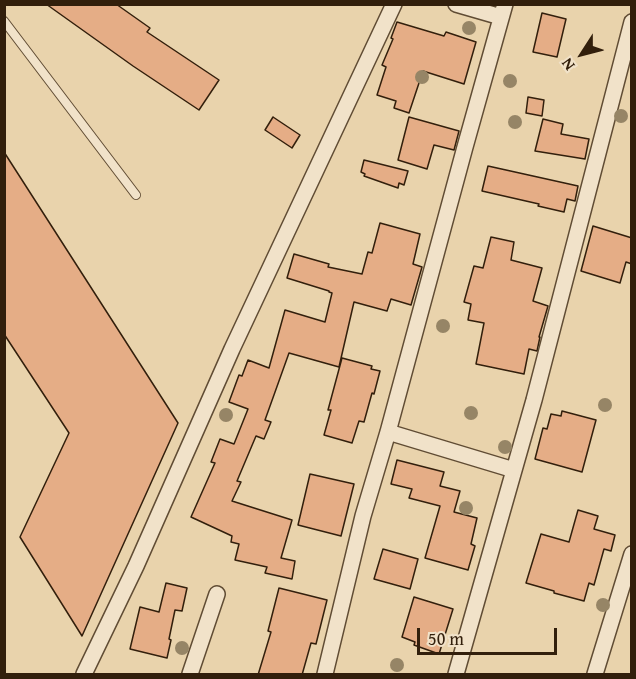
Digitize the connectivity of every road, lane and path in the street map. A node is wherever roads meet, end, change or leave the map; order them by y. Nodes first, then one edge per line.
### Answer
1 (394, 4) edge
2 (456, 4) edge
3 (503, 11) edge
4 (4, 21) edge
5 (632, 22) edge
6 (136, 195) dead end
7 (388, 432) junction
8 (514, 470) junction
9 (632, 554) edge
10 (217, 594) dead end
11 (84, 675) edge
12 (190, 675) edge
13 (325, 675) edge
14 (456, 675) edge
15 (595, 675) edge

1 - 11 street
2 - 3 street
3 - 7 street
4 - 6 lane
5 - 8 street
7 - 8 street
7 - 13 street
8 - 14 street
9 - 15 street
10 - 12 street

